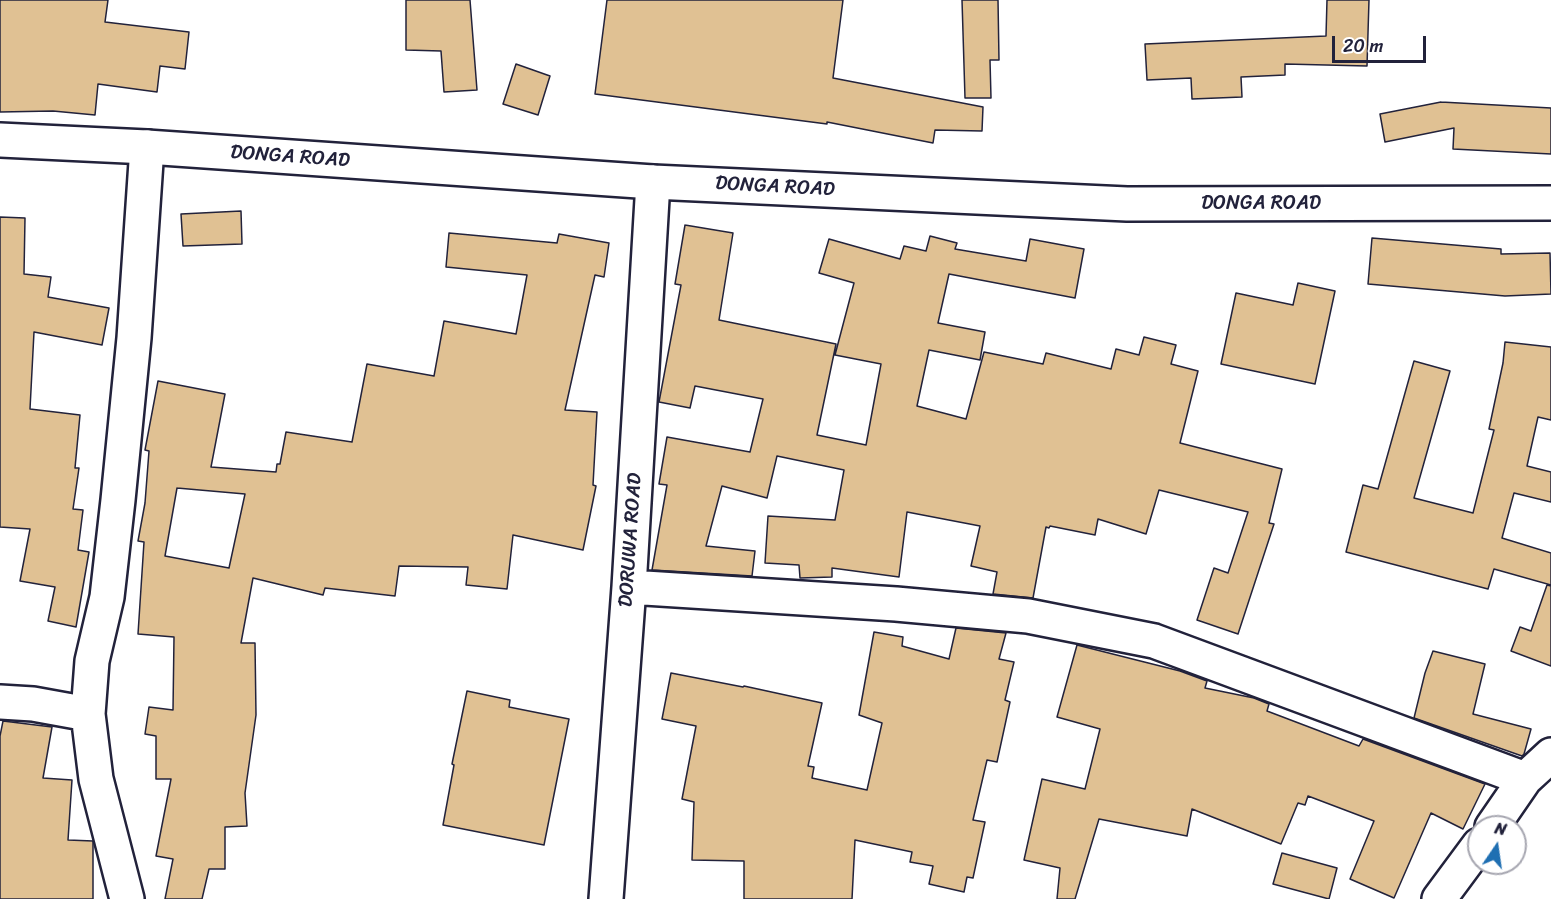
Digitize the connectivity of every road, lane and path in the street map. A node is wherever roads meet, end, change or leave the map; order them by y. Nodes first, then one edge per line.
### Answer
1 (0, 140) edge
2 (147, 147) junction
3 (653, 182) junction
4 (1551, 203) edge
5 (629, 587) junction
6 (0, 702) edge
7 (88, 714) junction
8 (1551, 755) edge
9 (1525, 779) junction
10 (1500, 815) edge
11 (1467, 861) edge
12 (127, 899) edge
13 (606, 899) edge
14 (1439, 899) edge

1 - 2 street, DONGA ROAD
2 - 3 street, DONGA ROAD
2 - 7 street
3 - 4 street, DONGA ROAD
3 - 5 street, DORUWA ROAD
5 - 9 street
5 - 13 street, DORUWA ROAD
6 - 7 street
7 - 12 street
8 - 9 street
9 - 10 street
11 - 14 street

